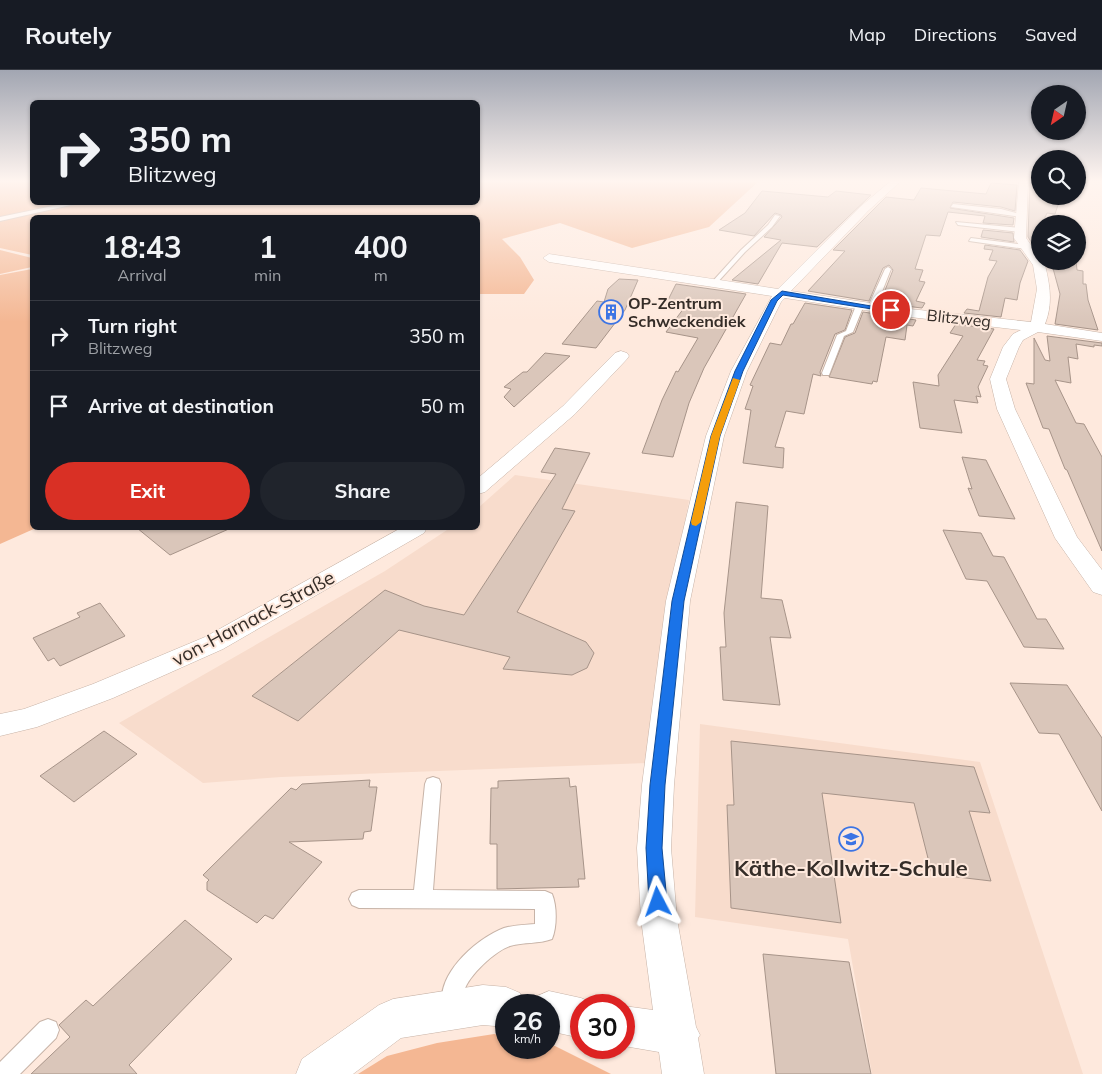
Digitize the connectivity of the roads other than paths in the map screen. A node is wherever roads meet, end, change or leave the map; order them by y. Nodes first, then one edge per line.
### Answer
1 (768, 228) edge
2 (846, 228) edge
3 (1001, 228) edge
4 (1020, 230) joint
5 (970, 240) dead end
6 (1026, 247) junction
7 (549, 258) dead end
8 (888, 269) dead end
9 (714, 283) junction
10 (782, 293) junction
11 (866, 306) junction
12 (1036, 327) junction
13 (1102, 337) edge
14 (621, 356) dead end
15 (826, 373) dead end
16 (480, 486) edge
17 (412, 530) edge
18 (1102, 587) edge
19 (0, 725) edge
20 (433, 784) dead end
21 (359, 899) dead end
22 (423, 900) junction
23 (495, 1006) edge
24 (452, 1009) junction
25 (48, 1030) dead end
26 (635, 1032) edge
27 (681, 1055) edge
28 (4, 1074) edge
29 (317, 1074) edge

1 - 9 lane
2 - 10 street
3 - 4 lane
4 - 6 street
5 - 6 lane
6 - 12 street
7 - 9 street, Blitzweg
8 - 11 lane
9 - 10 street, Blitzweg
10 - 11 street, Blitzweg
10 - 27 street
11 - 12 street, Blitzweg
11 - 15 lane
12 - 13 street, Blitzweg
12 - 18 street
14 - 16 street
17 - 19 street, von-Harnack-Straße
20 - 22 lane
21 - 22 lane
22 - 24 lane
23 - 24 street
24 - 29 street
25 - 28 lane
26 - 27 street

